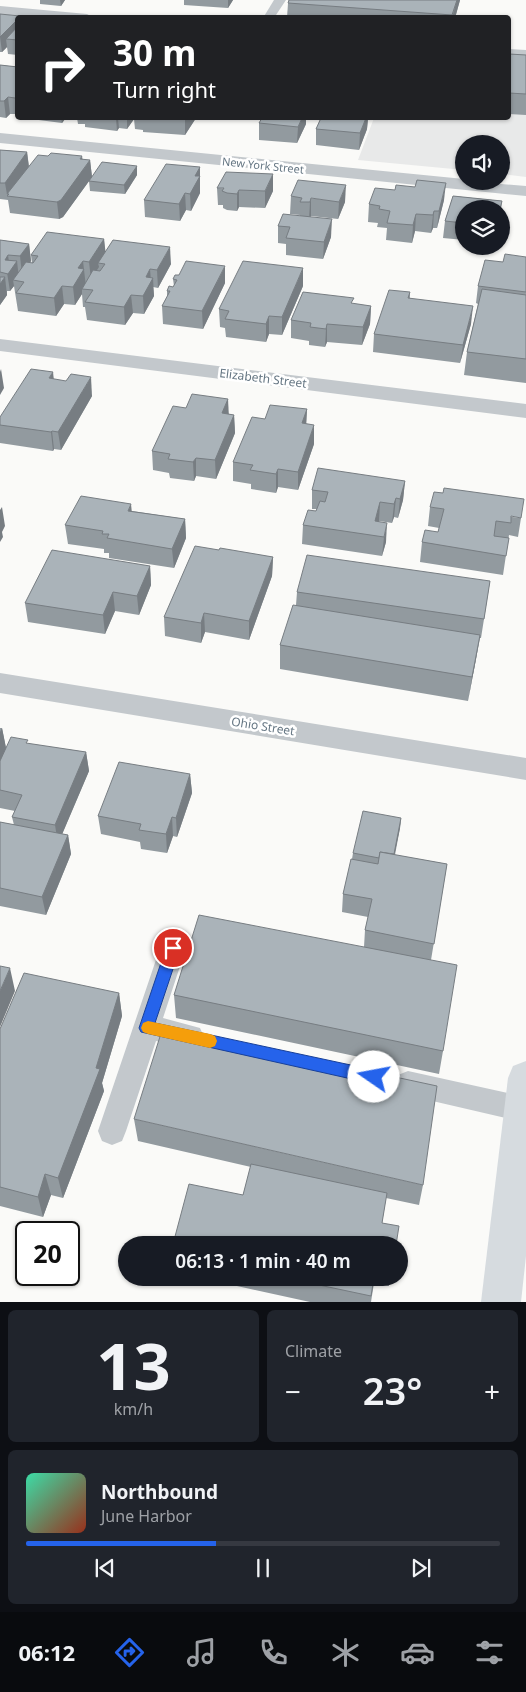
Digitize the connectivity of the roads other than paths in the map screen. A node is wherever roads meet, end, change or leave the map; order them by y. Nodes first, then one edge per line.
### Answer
1 (280, 0) edge
2 (0, 10) edge
3 (54, 15) edge
4 (270, 15) edge
5 (511, 54) edge
6 (526, 55) edge
7 (0, 138) edge
8 (526, 191) edge
9 (0, 345) edge
10 (526, 411) edge
11 (0, 683) edge
12 (526, 769) edge
13 (173, 948) dead end
14 (147, 1028) junction
15 (213, 1042) edge
16 (384, 1079) edge
17 (524, 1094) edge
18 (112, 1131) dead end
19 (501, 1302) edge

1 - 4 lane
2 - 3 street
5 - 6 street
7 - 8 street, New York Street
9 - 10 street, Elizabeth Street
11 - 12 street, Ohio Street
13 - 14 lane
14 - 15 lane
14 - 18 lane
16 - 17 lane
17 - 19 street

